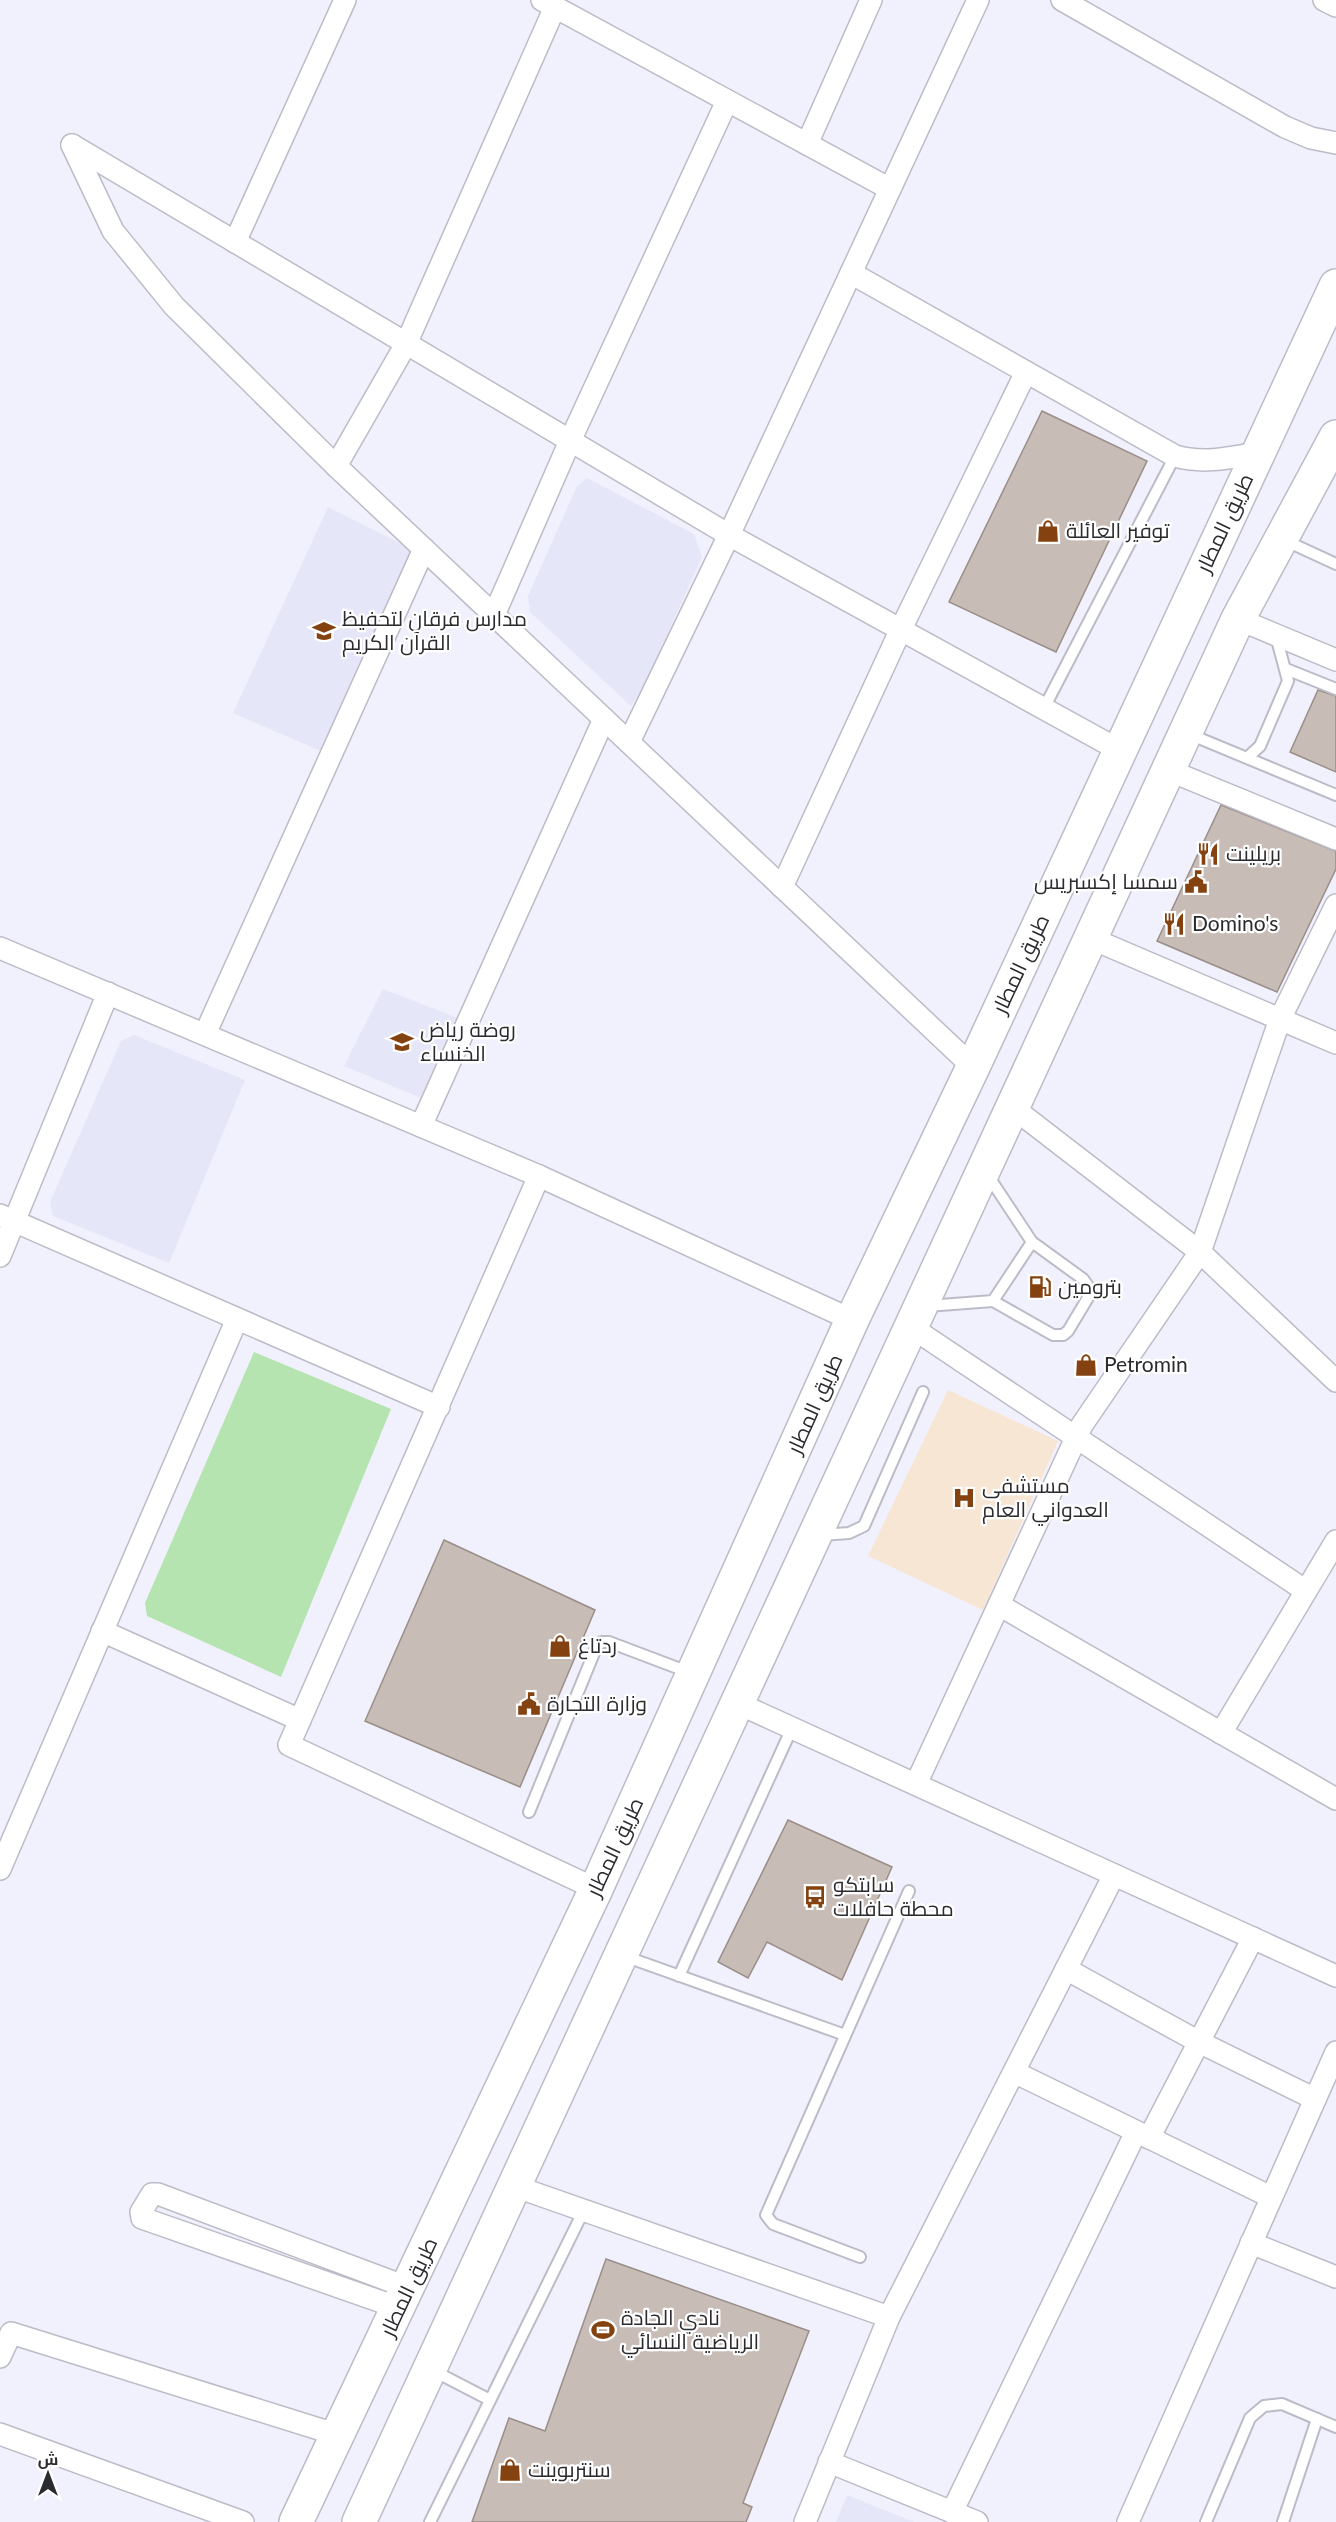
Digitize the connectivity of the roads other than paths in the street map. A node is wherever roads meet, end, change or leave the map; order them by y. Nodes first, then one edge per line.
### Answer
1 (345, 0) edge
2 (871, 0) edge
3 (978, 0) edge
4 (1062, 0) edge
5 (1324, 0) edge
6 (549, 3) edge
7 (1336, 6) edge
8 (727, 101) junction
9 (1336, 143) edge
10 (807, 144) junction
11 (890, 189) junction
12 (235, 242) junction
13 (851, 273) junction
14 (1336, 286) edge
15 (406, 344) junction
16 (1026, 372) junction
17 (570, 441) junction
18 (1335, 443) edge
19 (1258, 453) junction
20 (1175, 456) junction
21 (336, 466) junction
22 (729, 535) junction
23 (1281, 539) junction
24 (424, 549) junction
25 (1336, 564) edge
26 (494, 615) junction
27 (1238, 619) junction
28 (901, 629) junction
29 (1276, 636) junction
30 (1336, 660) edge
31 (1286, 669) junction
32 (1336, 689) edge
33 (1044, 708) junction
34 (604, 719) junction
35 (1185, 733) junction
36 (629, 742) junction
37 (1119, 750) junction
38 (1248, 757) junction
39 (1168, 770) junction
40 (1336, 795) edge
41 (1336, 839) edge
42 (782, 887) junction
43 (1336, 905) edge
44 (1090, 938) junction
45 (0, 948) edge
46 (108, 993) junction
47 (1280, 1019) junction
48 (205, 1034) junction
49 (1336, 1042) edge
50 (973, 1067) junction
51 (1012, 1107) junction
52 (421, 1126) junction
53 (984, 1168) junction
54 (539, 1176) junction
55 (7, 1218) edge
56 (1032, 1242) junction
57 (1200, 1252) junction
58 (0, 1256) edge
59 (993, 1301) junction
60 (915, 1317) junction
61 (237, 1319) junction
62 (852, 1320) junction
63 (1336, 1381) edge
64 (923, 1392) dead end
65 (439, 1407) junction
66 (1076, 1437) junction
67 (814, 1535) junction
68 (1336, 1541) edge
69 (1306, 1591) junction
70 (999, 1605) junction
71 (102, 1631) junction
72 (694, 1674) junction
73 (737, 1703) junction
74 (300, 1720) junction
75 (792, 1728) junction
76 (1221, 1733) junction
77 (916, 1785) junction
78 (1336, 1799) edge
79 (530, 1812) dead end
80 (0, 1869) edge
81 (1114, 1875) junction
82 (596, 1889) junction
83 (909, 1891) dead end
84 (1252, 1938) junction
85 (621, 1955) junction
86 (1066, 1969) junction
87 (1336, 1976) edge
88 (679, 1977) junction
89 (845, 2035) junction
90 (1199, 2042) junction
91 (1336, 2052) edge
92 (1014, 2072) junction
93 (1315, 2099) junction
94 (1142, 2135) junction
95 (514, 2186) junction
96 (1271, 2197) junction
97 (584, 2211) junction
98 (219, 2216) junction
99 (209, 2241) junction
100 (1251, 2243) junction
101 (860, 2257) dead end
102 (1336, 2277) edge
103 (404, 2298) junction
104 (889, 2317) junction
105 (0, 2357) edge
106 (429, 2368) junction
107 (490, 2400) junction
108 (1317, 2419) junction
109 (1336, 2427) edge
110 (0, 2434) edge
111 (338, 2436) junction
112 (829, 2462) junction
113 (952, 2512) junction
114 (243, 2522) edge
115 (296, 2522) edge
116 (359, 2522) edge
117 (430, 2522) edge
118 (805, 2522) edge
119 (977, 2522) edge
120 (1128, 2522) edge
121 (1206, 2522) edge
122 (1283, 2522) edge

1 - 12 street
2 - 10 street
3 - 11 street
4 - 9 street
5 - 7 street
6 - 8 street
6 - 15 street
8 - 10 street
8 - 17 street
10 - 11 street
11 - 13 street
12 - 15 street
12 - 21 street
13 - 16 street
13 - 22 street
14 - 19 main road, طريق المطار
15 - 17 street
15 - 21 street
16 - 20 street
16 - 28 street
17 - 22 street
17 - 26 street
18 - 23 main road
19 - 20 street
19 - 37 main road, طريق المطار
20 - 33 lane
21 - 24 street
22 - 28 street
22 - 36 street
23 - 25 lane
23 - 27 main road
24 - 26 street
24 - 48 street
26 - 34 street
27 - 29 street
27 - 35 main road
28 - 33 street
28 - 42 street
29 - 30 street
29 - 31 lane
31 - 32 lane
31 - 38 lane
33 - 37 street
34 - 36 street
34 - 52 street
35 - 38 lane
35 - 39 main road
36 - 42 street
37 - 50 main road, طريق المطار
38 - 40 lane
39 - 41 street
39 - 44 main road
42 - 50 street
43 - 47 street
44 - 47 street
44 - 51 main road
45 - 46 street
46 - 48 street
46 - 55 street
47 - 49 street
47 - 57 street
48 - 52 street
50 - 62 main road, طريق المطار
51 - 53 main road
51 - 57 street
52 - 54 street
53 - 56 lane
53 - 60 main road
54 - 62 street
54 - 65 street
55 - 58 street
55 - 61 street
56 - 59 lane
56 - 59 lane
57 - 63 street
57 - 66 street
59 - 60 lane
60 - 66 street
60 - 67 main road
61 - 65 street
61 - 71 street
62 - 72 main road, طريق المطار
64 - 67 lane
65 - 74 street
66 - 69 street
66 - 70 street
67 - 73 main road
68 - 69 street
69 - 76 street
70 - 76 street
70 - 77 street
71 - 74 street
71 - 80 street
72 - 79 lane
72 - 82 main road, طريق المطار
73 - 75 street
73 - 85 main road
74 - 82 street
75 - 77 street
75 - 88 lane
76 - 78 street
77 - 81 street
81 - 84 street
81 - 86 street
82 - 103 main road, طريق المطار
83 - 89 lane
84 - 87 street
84 - 90 street
85 - 88 lane
85 - 95 main road
86 - 90 street
86 - 92 street
88 - 89 lane
89 - 101 lane
90 - 93 street
90 - 94 street
91 - 93 street
92 - 94 street
92 - 104 street
93 - 96 street
94 - 96 street
94 - 113 street
95 - 97 street
95 - 106 main road
96 - 100 street
97 - 104 street
97 - 107 lane
98 - 99 street
98 - 99 street
98 - 103 street
99 - 103 street
100 - 102 street
100 - 120 street
103 - 111 main road, طريق المطار
104 - 112 street
105 - 111 street
106 - 107 lane
106 - 116 main road
107 - 117 lane
108 - 109 lane
108 - 121 lane
108 - 122 lane
110 - 114 street
111 - 115 main road, طريق المطار
112 - 113 street
112 - 118 street
113 - 119 street

